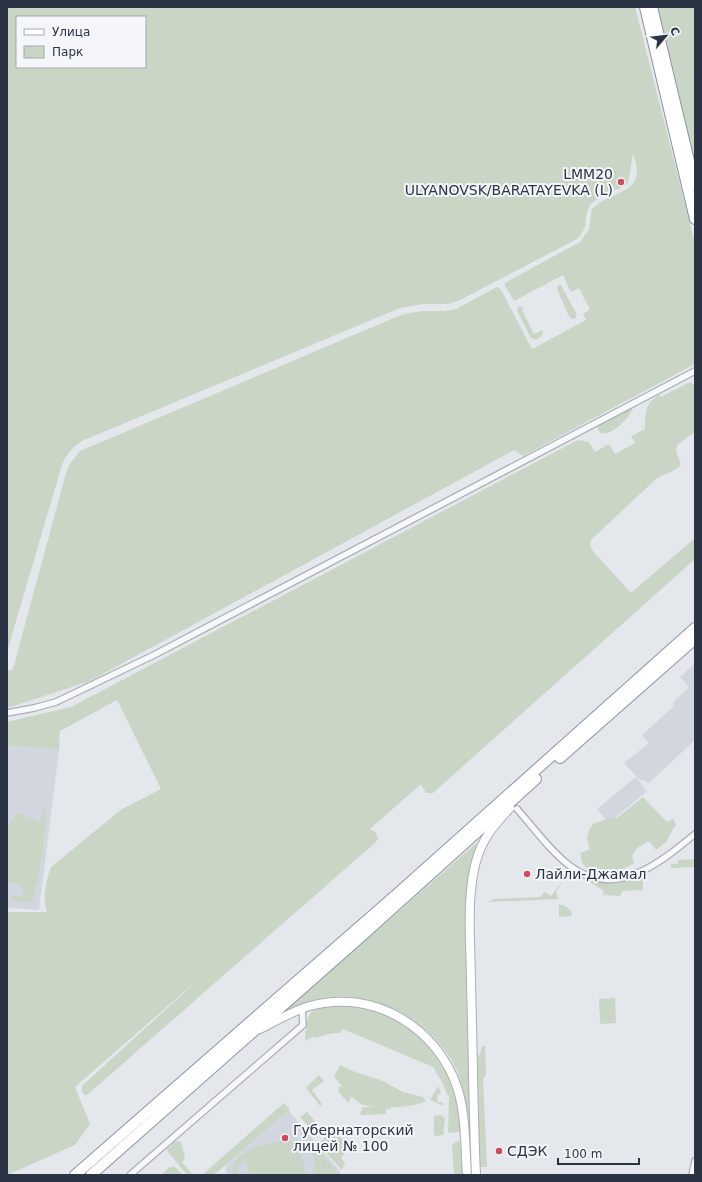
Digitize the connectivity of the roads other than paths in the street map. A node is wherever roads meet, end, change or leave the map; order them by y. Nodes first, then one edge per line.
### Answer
1 (645, 7) edge
2 (652, 7) edge
3 (695, 186) edge
4 (695, 219) edge
5 (695, 371) edge
6 (692, 634) edge
7 (639, 683) junction
8 (7, 713) edge
9 (542, 774) junction
10 (517, 809) dead end
11 (695, 834) edge
12 (302, 1008) junction
13 (249, 1036) junction
14 (465, 1135) junction
15 (474, 1135) junction
16 (695, 1161) edge
17 (75, 1175) edge
18 (91, 1175) edge
19 (130, 1175) edge
20 (466, 1175) edge
21 (476, 1175) edge
22 (692, 1175) edge

1 - 4 highway
2 - 3 highway
5 - 8 street
6 - 7 highway
7 - 9 highway
7 - 17 highway
9 - 13 highway
9 - 15 street
10 - 11 street
12 - 13 street
12 - 14 street
12 - 19 street
13 - 18 highway
14 - 15 street
14 - 20 street
15 - 21 street
16 - 22 street

